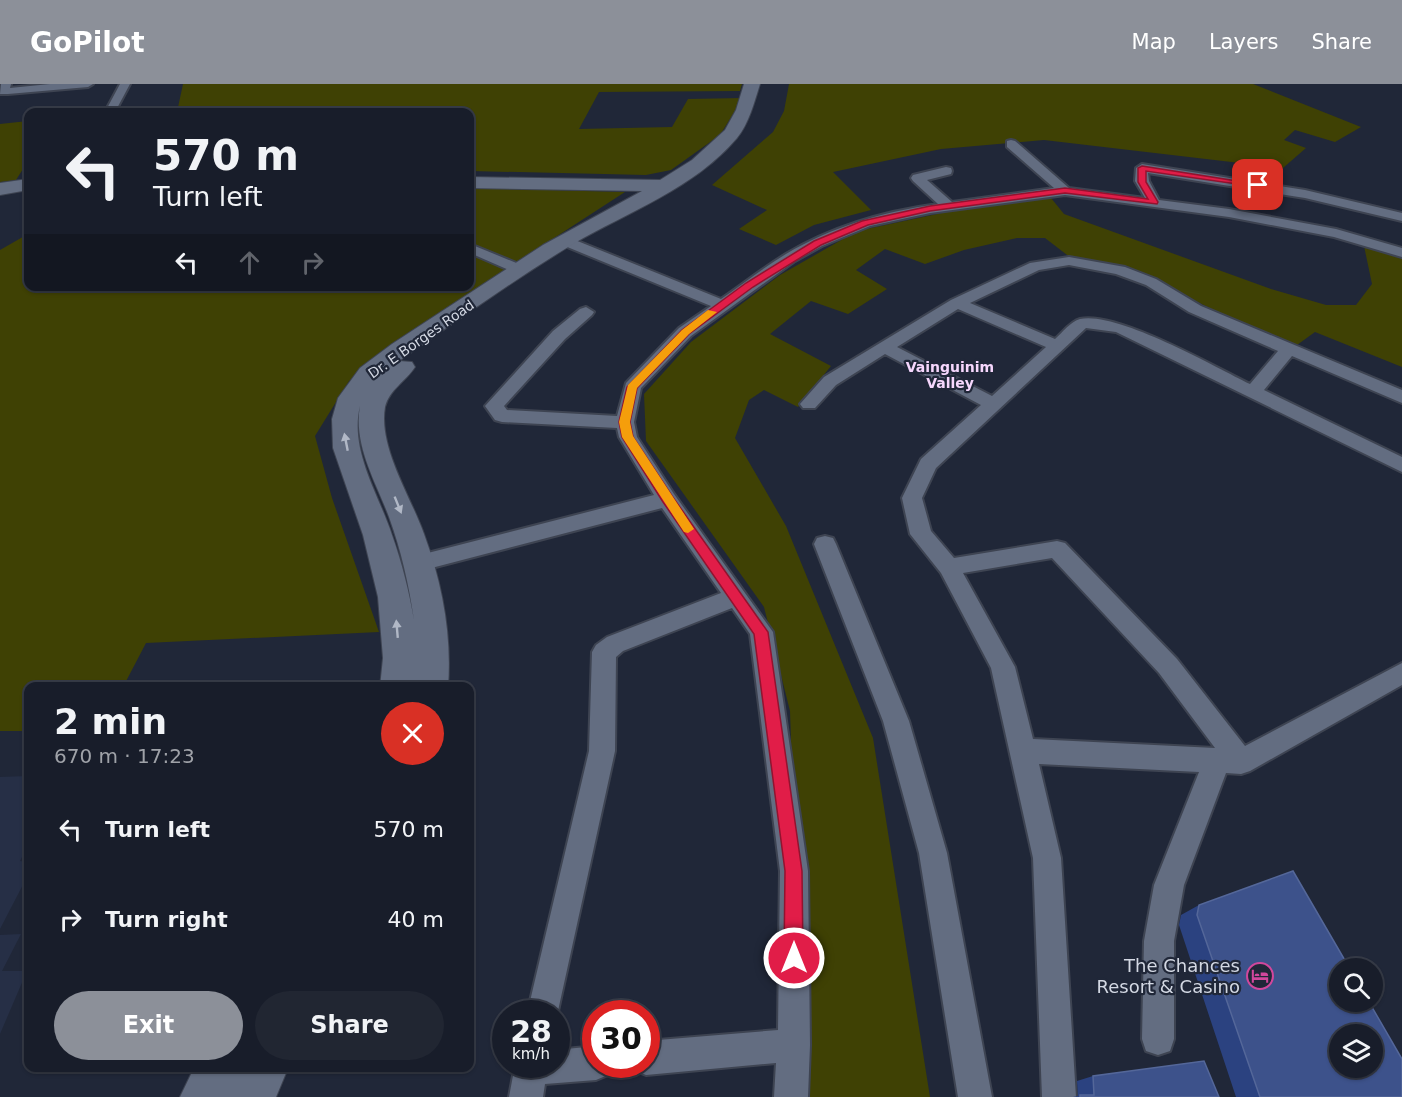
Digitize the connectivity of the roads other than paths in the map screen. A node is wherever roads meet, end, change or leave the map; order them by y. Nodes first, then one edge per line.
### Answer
1 (6, 84) edge
2 (88, 84) edge
3 (125, 84) edge
4 (752, 84) edge
5 (767, 84) edge
6 (112, 108) edge
7 (1011, 144) dead end
8 (946, 171) dead end
9 (474, 182) edge
10 (24, 186) edge
11 (663, 186) junction
12 (0, 189) edge
13 (1065, 191) junction
14 (1154, 202) junction
15 (948, 206) junction
16 (1402, 217) edge
17 (571, 243) junction
18 (474, 250) edge
19 (1402, 253) edge
20 (521, 270) junction
21 (957, 303) junction
22 (722, 305) junction
23 (586, 312) dead end
24 (1058, 346) junction
25 (884, 347) junction
26 (1289, 349) junction
27 (1253, 392) junction
28 (1402, 398) edge
29 (809, 404) dead end
30 (993, 404) junction
31 (625, 422) junction
32 (1402, 465) edge
33 (667, 499) junction
34 (825, 544) dead end
35 (420, 563) junction
36 (949, 567) junction
37 (736, 597) junction
38 (1402, 673) edge
39 (398, 682) edge
40 (432, 682) edge
41 (1023, 751) junction
42 (1229, 762) junction
43 (546, 1000) edge
44 (1158, 1039) dead end
45 (794, 1045) junction
46 (660, 1057) edge
47 (218, 1072) edge
48 (263, 1072) edge
49 (204, 1097) edge
50 (251, 1097) edge
51 (791, 1097) edge
52 (975, 1097) edge
53 (1059, 1097) edge

1 - 2 street
3 - 6 street
4 - 11 main road, Dr. E Borges Road
5 - 17 main road, Dr. E Borges Road
7 - 13 street
8 - 15 street
9 - 11 main road
10 - 12 main road
11 - 17 main road, Dr. E Borges Road
13 - 14 street
13 - 15 street
14 - 16 street
14 - 19 street
15 - 22 street
17 - 20 main road, Dr. E Borges Road
17 - 22 street
17 -> 35 main road, Dr. E Borges Road
18 - 20 street
39 -> 20 main road, Dr. E Borges Road
21 - 24 street
21 - 25 street
21 - 26 street
22 - 31 street
23 - 31 street
24 - 27 street
24 - 30 street
25 - 29 street
25 - 30 street
26 - 27 street
26 - 28 street
27 - 32 street
30 - 36 street
31 - 33 street
33 - 35 street
33 - 37 street
34 - 52 street
35 - 40 main road, Dr. E Borges Road
36 - 41 street
36 - 42 street
37 - 43 street
37 - 45 street
38 - 42 street
41 - 42 street
41 - 53 street
42 - 44 street
45 - 46 street
45 - 51 street
47 - 49 main road
48 - 50 main road

